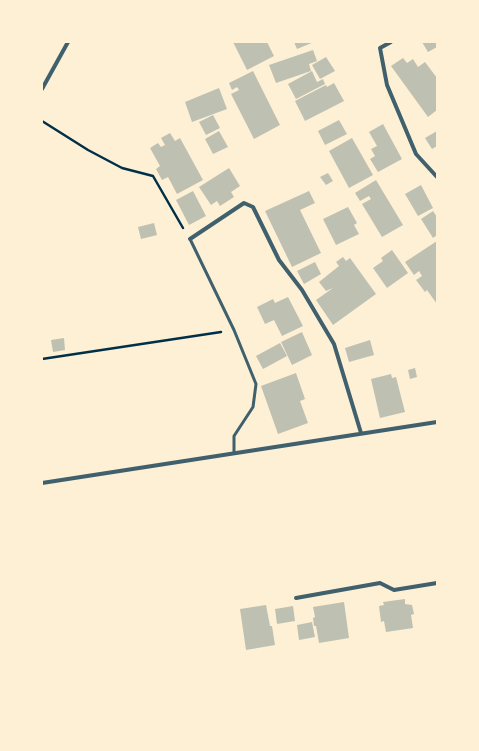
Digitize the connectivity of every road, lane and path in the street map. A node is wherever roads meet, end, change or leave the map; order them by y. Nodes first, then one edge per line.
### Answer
1 (68, 42) edge
2 (391, 42) edge
3 (42, 88) edge
4 (42, 121) edge
5 (437, 177) edge
6 (190, 239) junction
7 (234, 330) junction
8 (42, 359) edge
9 (437, 422) edge
10 (361, 433) junction
11 (234, 452) junction
12 (42, 483) edge
13 (437, 583) edge
14 (296, 598) dead end

1 - 3 street
2 - 5 street
4 - 6 path
6 - 7 lane
6 - 10 street
7 - 8 path
7 - 11 lane
9 - 10 street
10 - 11 street
11 - 12 street
13 - 14 street

